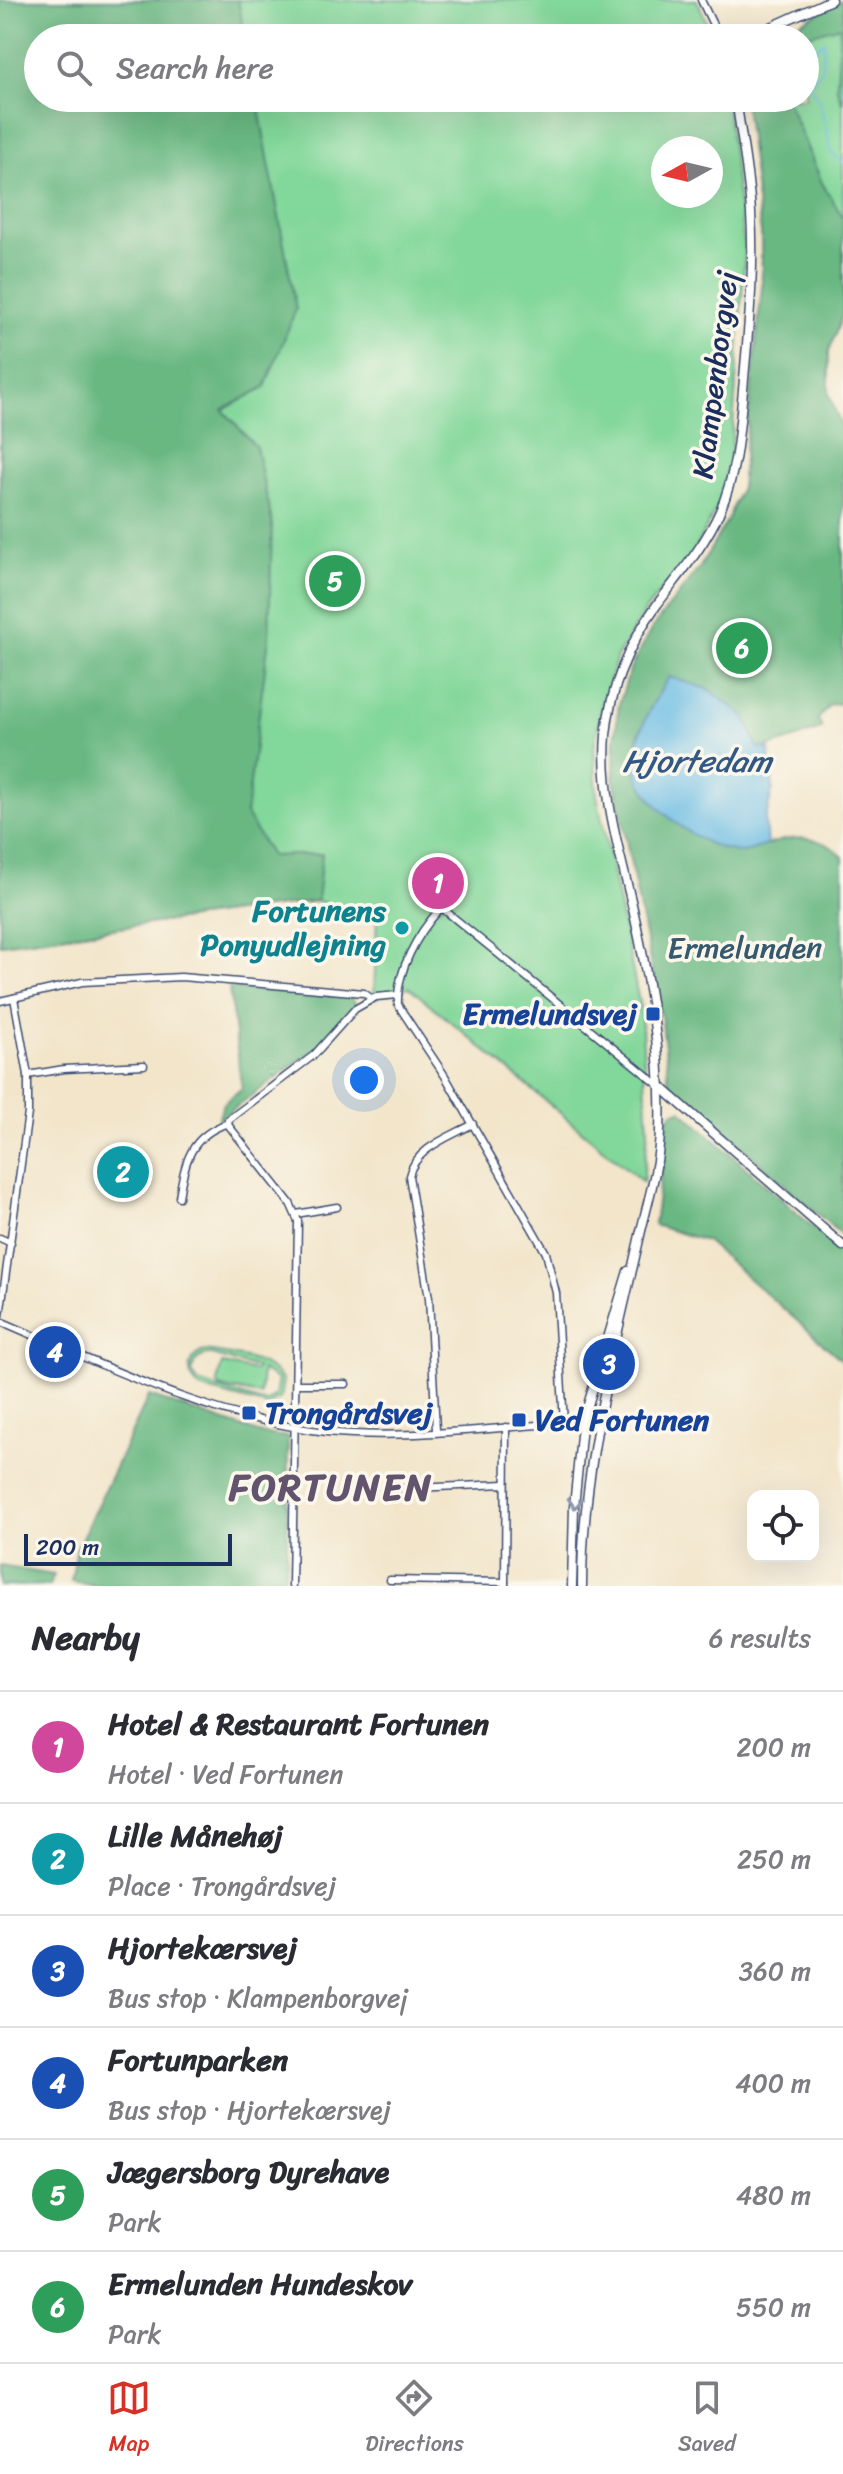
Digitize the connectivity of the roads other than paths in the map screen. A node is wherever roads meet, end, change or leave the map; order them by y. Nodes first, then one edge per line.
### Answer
1 (701, 0) edge
2 (831, 0) edge
3 (713, 24) edge
4 (778, 24) edge
5 (738, 112) edge
6 (415, 886) dead end
7 (440, 909) junction
8 (398, 995) junction
9 (14, 998) junction
10 (372, 999) junction
11 (0, 1001) edge
12 (144, 1065) dead end
13 (28, 1075) junction
14 (661, 1087) junction
15 (228, 1123) junction
16 (473, 1124) junction
17 (179, 1197) dead end
18 (337, 1207) dead end
19 (296, 1214) junction
20 (0, 1238) edge
21 (11, 1243) junction
22 (638, 1244) junction
23 (843, 1246) edge
24 (0, 1318) edge
25 (298, 1384) junction
26 (346, 1384) dead end
27 (564, 1423) junction
28 (582, 1425) junction
29 (295, 1427) junction
30 (506, 1427) junction
31 (596, 1427) junction
32 (436, 1430) junction
33 (505, 1484) junction
34 (392, 1489) dead end
35 (390, 1580) dead end
36 (505, 1584) edge
37 (292, 1586) edge
38 (572, 1586) edge
39 (582, 1586) edge

1 - 3 street
2 - 4 street
5 - 14 street, Klampenborgvej
6 - 7 street
7 - 8 street
7 - 14 street
8 - 10 street
8 - 16 street
9 - 10 street
9 - 11 street
9 - 13 street
10 - 15 street
12 - 13 street
13 - 21 street
14 - 22 street, Klampenborgvej
14 - 23 street
15 - 17 street
15 - 19 street
16 - 27 street
16 - 32 street
18 - 19 street
19 - 25 street
20 - 21 street
21 - 24 street
22 - 28 street, Klampenborgvej
22 - 31 street, Klampenborgvej
24 - 29 street
25 - 26 street
25 - 29 street
27 - 28 street
27 - 30 street
28 - 31 street
28 -> 38 street, Klampenborgvej
29 - 32 street
29 - 37 street
30 - 32 street
30 - 33 street
31 - 39 street, Klampenborgvej
33 - 34 street
33 - 36 street
35 - 36 street

